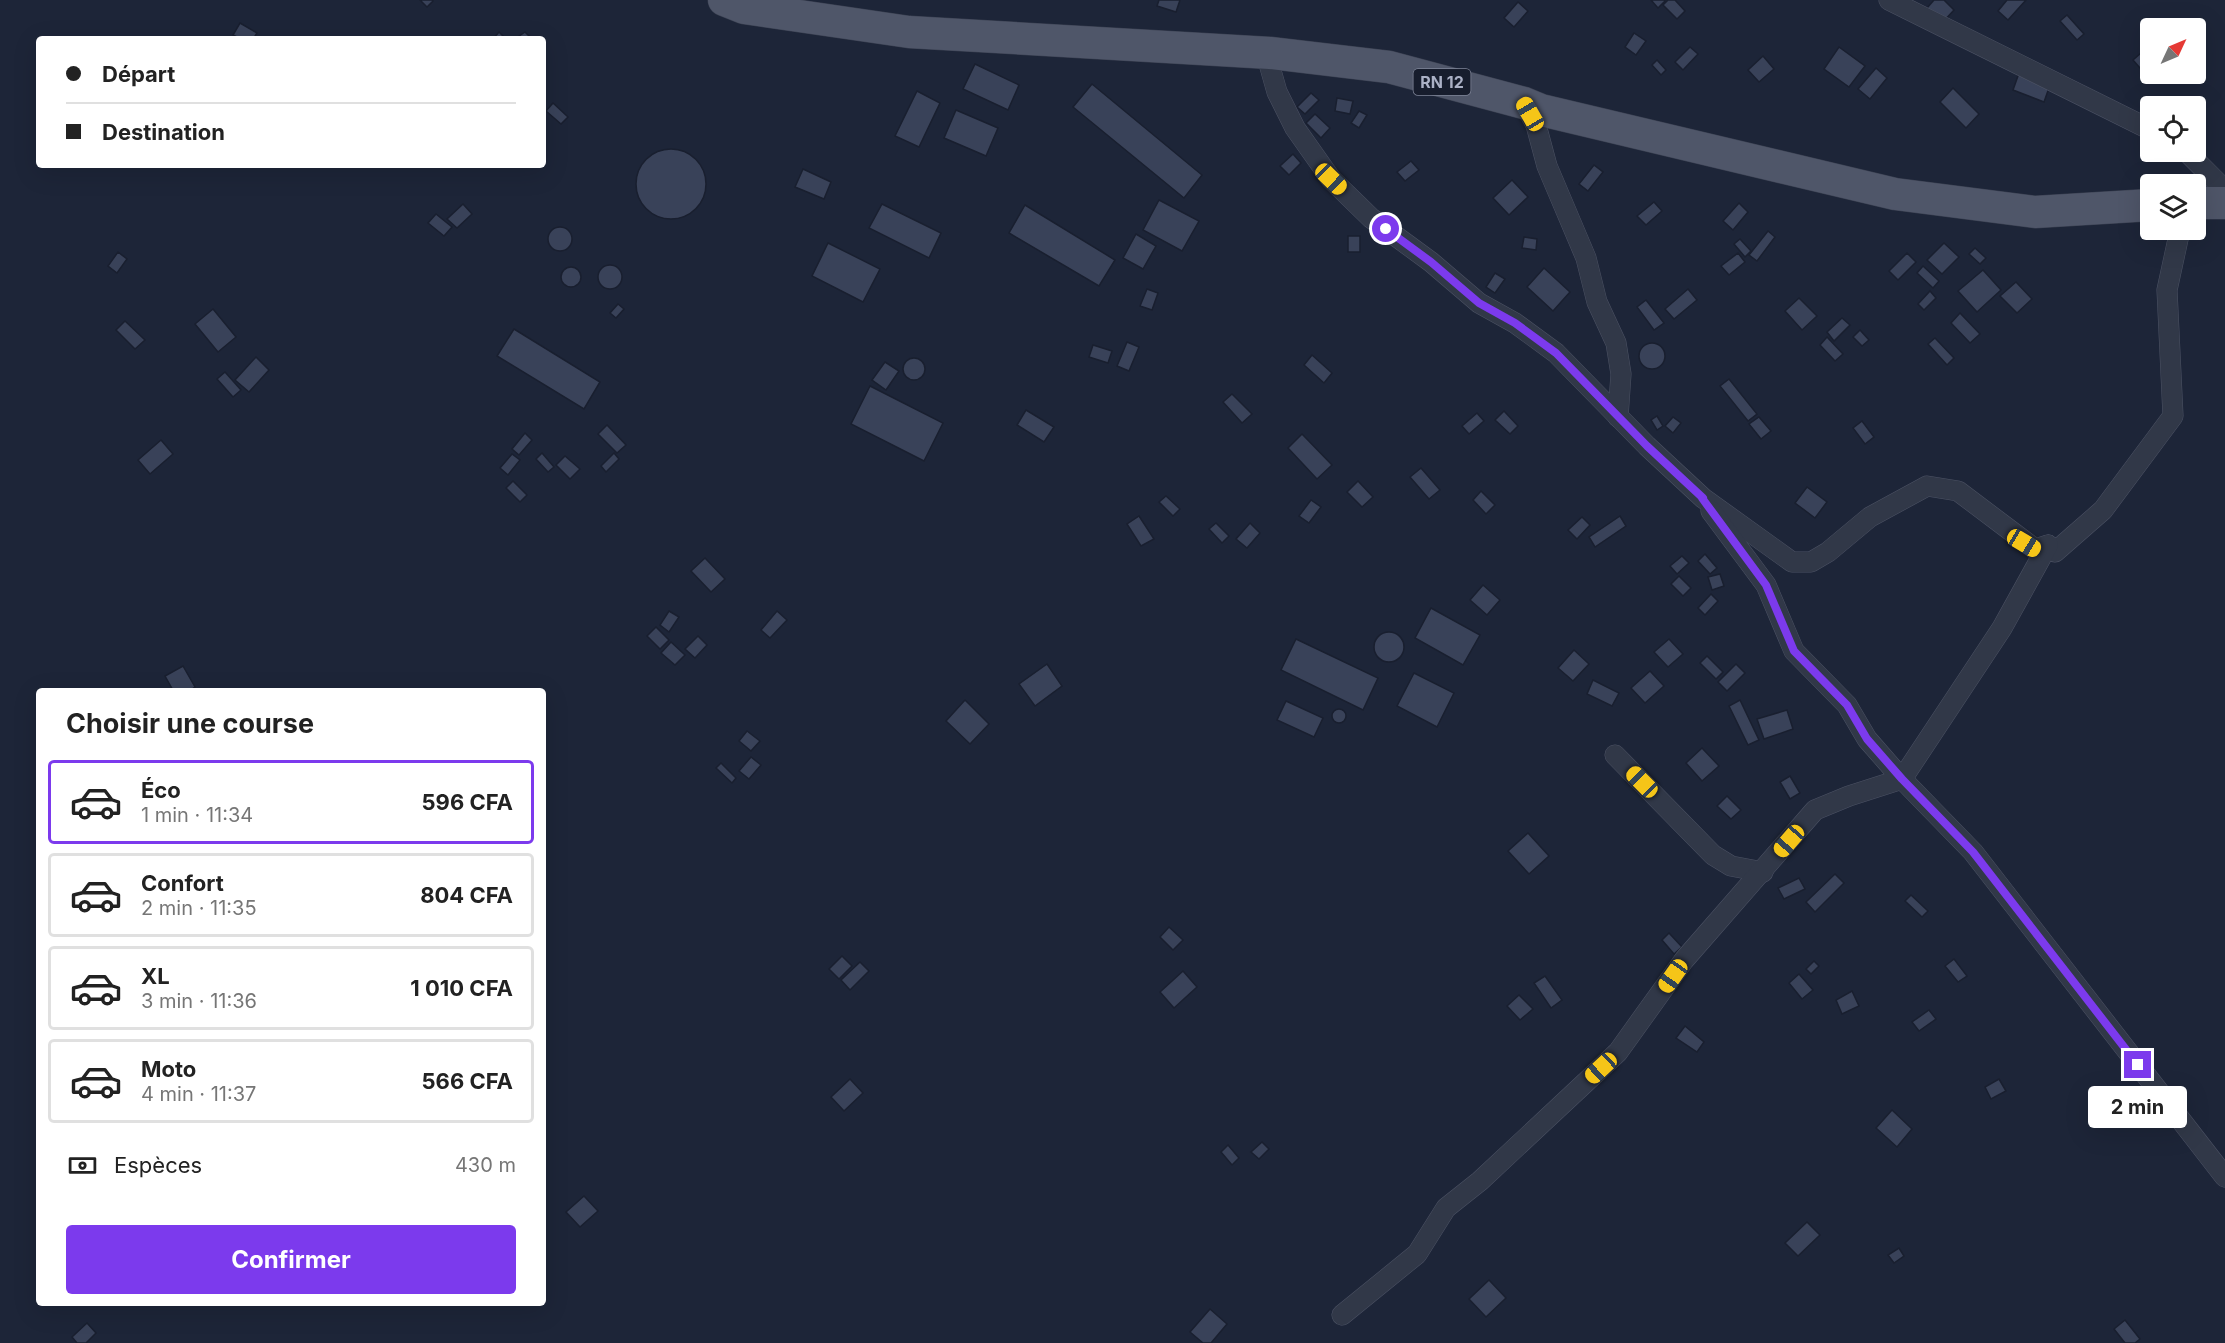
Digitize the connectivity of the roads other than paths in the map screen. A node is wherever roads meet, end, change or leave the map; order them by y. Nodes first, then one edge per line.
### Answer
1 (724, 0) edge
2 (1888, 0) edge
3 (1266, 53) junction
4 (1524, 103) junction
5 (2140, 125) edge
6 (2197, 162) edge
7 (2225, 190) edge
8 (2206, 203) edge
9 (2225, 203) edge
10 (2140, 206) edge
11 (2178, 240) edge
12 (1618, 417) junction
13 (1703, 498) junction
14 (2048, 545) junction
15 (1616, 755) dead end
16 (1902, 779) junction
17 (1763, 872) junction
18 (2225, 1177) edge
19 (1342, 1315) dead end

1 - 3 main road, RN 12
2 - 5 street
3 - 4 main road, RN 12
3 - 12 street
4 - 10 main road, RN 12
4 - 12 street
6 - 7 street
8 - 9 main road
11 - 14 street
12 - 13 street
13 - 14 street
13 - 16 street
14 - 16 street
15 - 17 street
16 - 17 street
16 - 18 street
17 - 19 street

